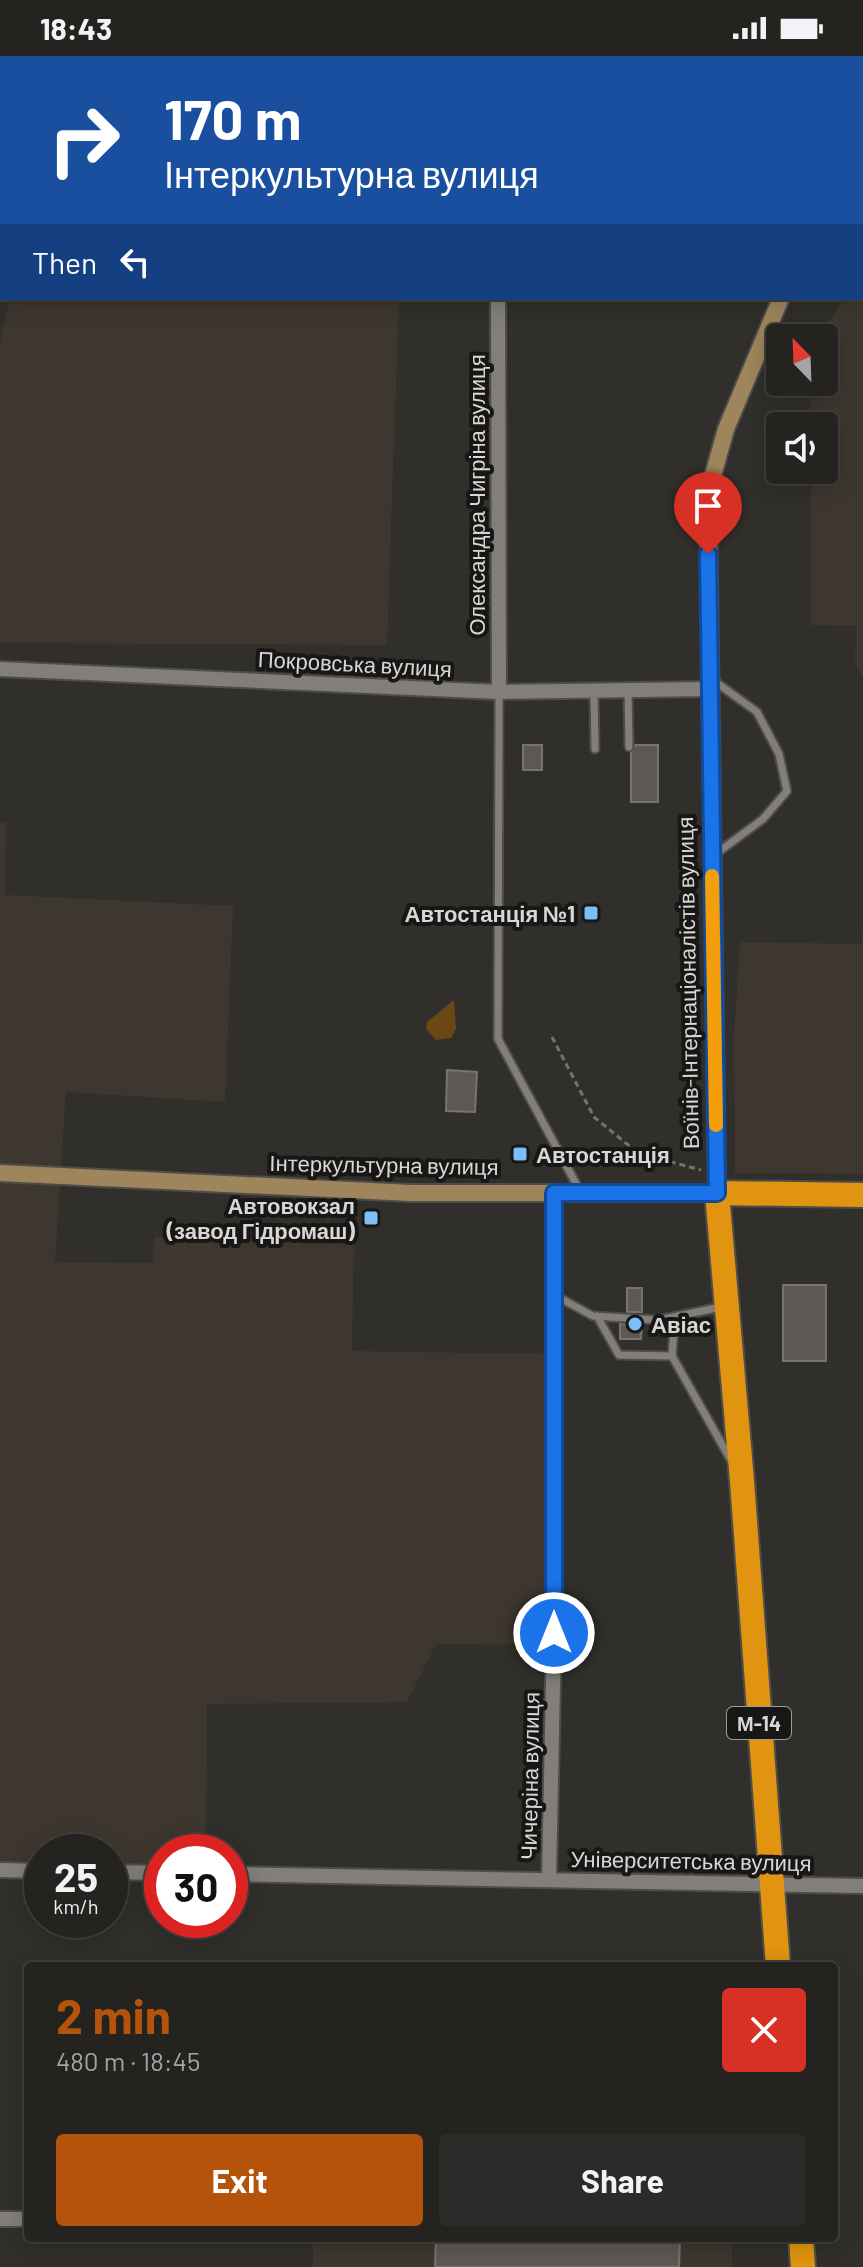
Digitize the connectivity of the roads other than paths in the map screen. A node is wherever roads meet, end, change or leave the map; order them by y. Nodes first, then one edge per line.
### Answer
1 (498, 300) edge
2 (780, 300) edge
3 (0, 669) edge
4 (709, 683) junction
5 (628, 690) junction
6 (594, 691) junction
7 (499, 692) junction
8 (629, 747) dead end
9 (595, 749) dead end
10 (711, 858) junction
11 (0, 1173) edge
12 (716, 1183) junction
13 (554, 1193) junction
14 (581, 1193) junction
15 (863, 1195) edge
16 (554, 1295) junction
17 (727, 1306) junction
18 (597, 1316) junction
19 (675, 1317) junction
20 (672, 1356) junction
21 (742, 1481) junction
22 (0, 1870) edge
23 (24, 1871) edge
24 (248, 1874) edge
25 (549, 1878) junction
26 (770, 1885) junction
27 (863, 1886) edge
28 (778, 1962) edge
29 (0, 2219) edge
30 (24, 2219) edge
31 (801, 2242) edge
32 (803, 2267) edge

1 - 7 street, Олександра Чигріна вулиця
2 - 4 main road, Воїнів-Інтернаціоналістів вулиця
3 - 7 street, Покровська вулиця
4 - 5 street, Покровська вулиця
4 - 10 main road, Воїнів-Інтернаціоналістів вулиця
4 - 10 lane
5 - 6 street, Покровська вулиця
5 - 8 lane
6 - 7 street, Покровська вулиця
6 - 9 lane
7 - 14 lane
10 - 12 main road, Воїнів-Інтернаціоналістів вулиця
11 - 13 main road, Інтеркультурна вулиця
12 - 14 main road, Інтеркультурна вулиця
12 - 15 highway, Інтеркультурна вулиця
12 - 17 highway, Воїнів-Інтернаціоналістів вулиця / М-14
13 - 14 main road, Інтеркультурна вулиця
13 - 16 street, Чичеріна вулиця
16 - 18 lane
16 - 25 street, Чичеріна вулиця
17 - 19 lane
17 - 21 highway, Воїнів-Інтернаціоналістів вулиця / М-14
18 - 19 lane
18 - 20 lane
19 - 20 lane
20 - 21 lane
21 - 26 highway, Воїнів-Інтернаціоналістів вулиця / М-14
22 - 23 street
24 - 25 street, Університетська вулиця
25 - 26 street, Університетська вулиця
26 - 27 street, Університетська вулиця
26 - 28 highway, Воїнів-Інтернаціоналістів вулиця / М-14
29 - 30 street
31 - 32 highway

